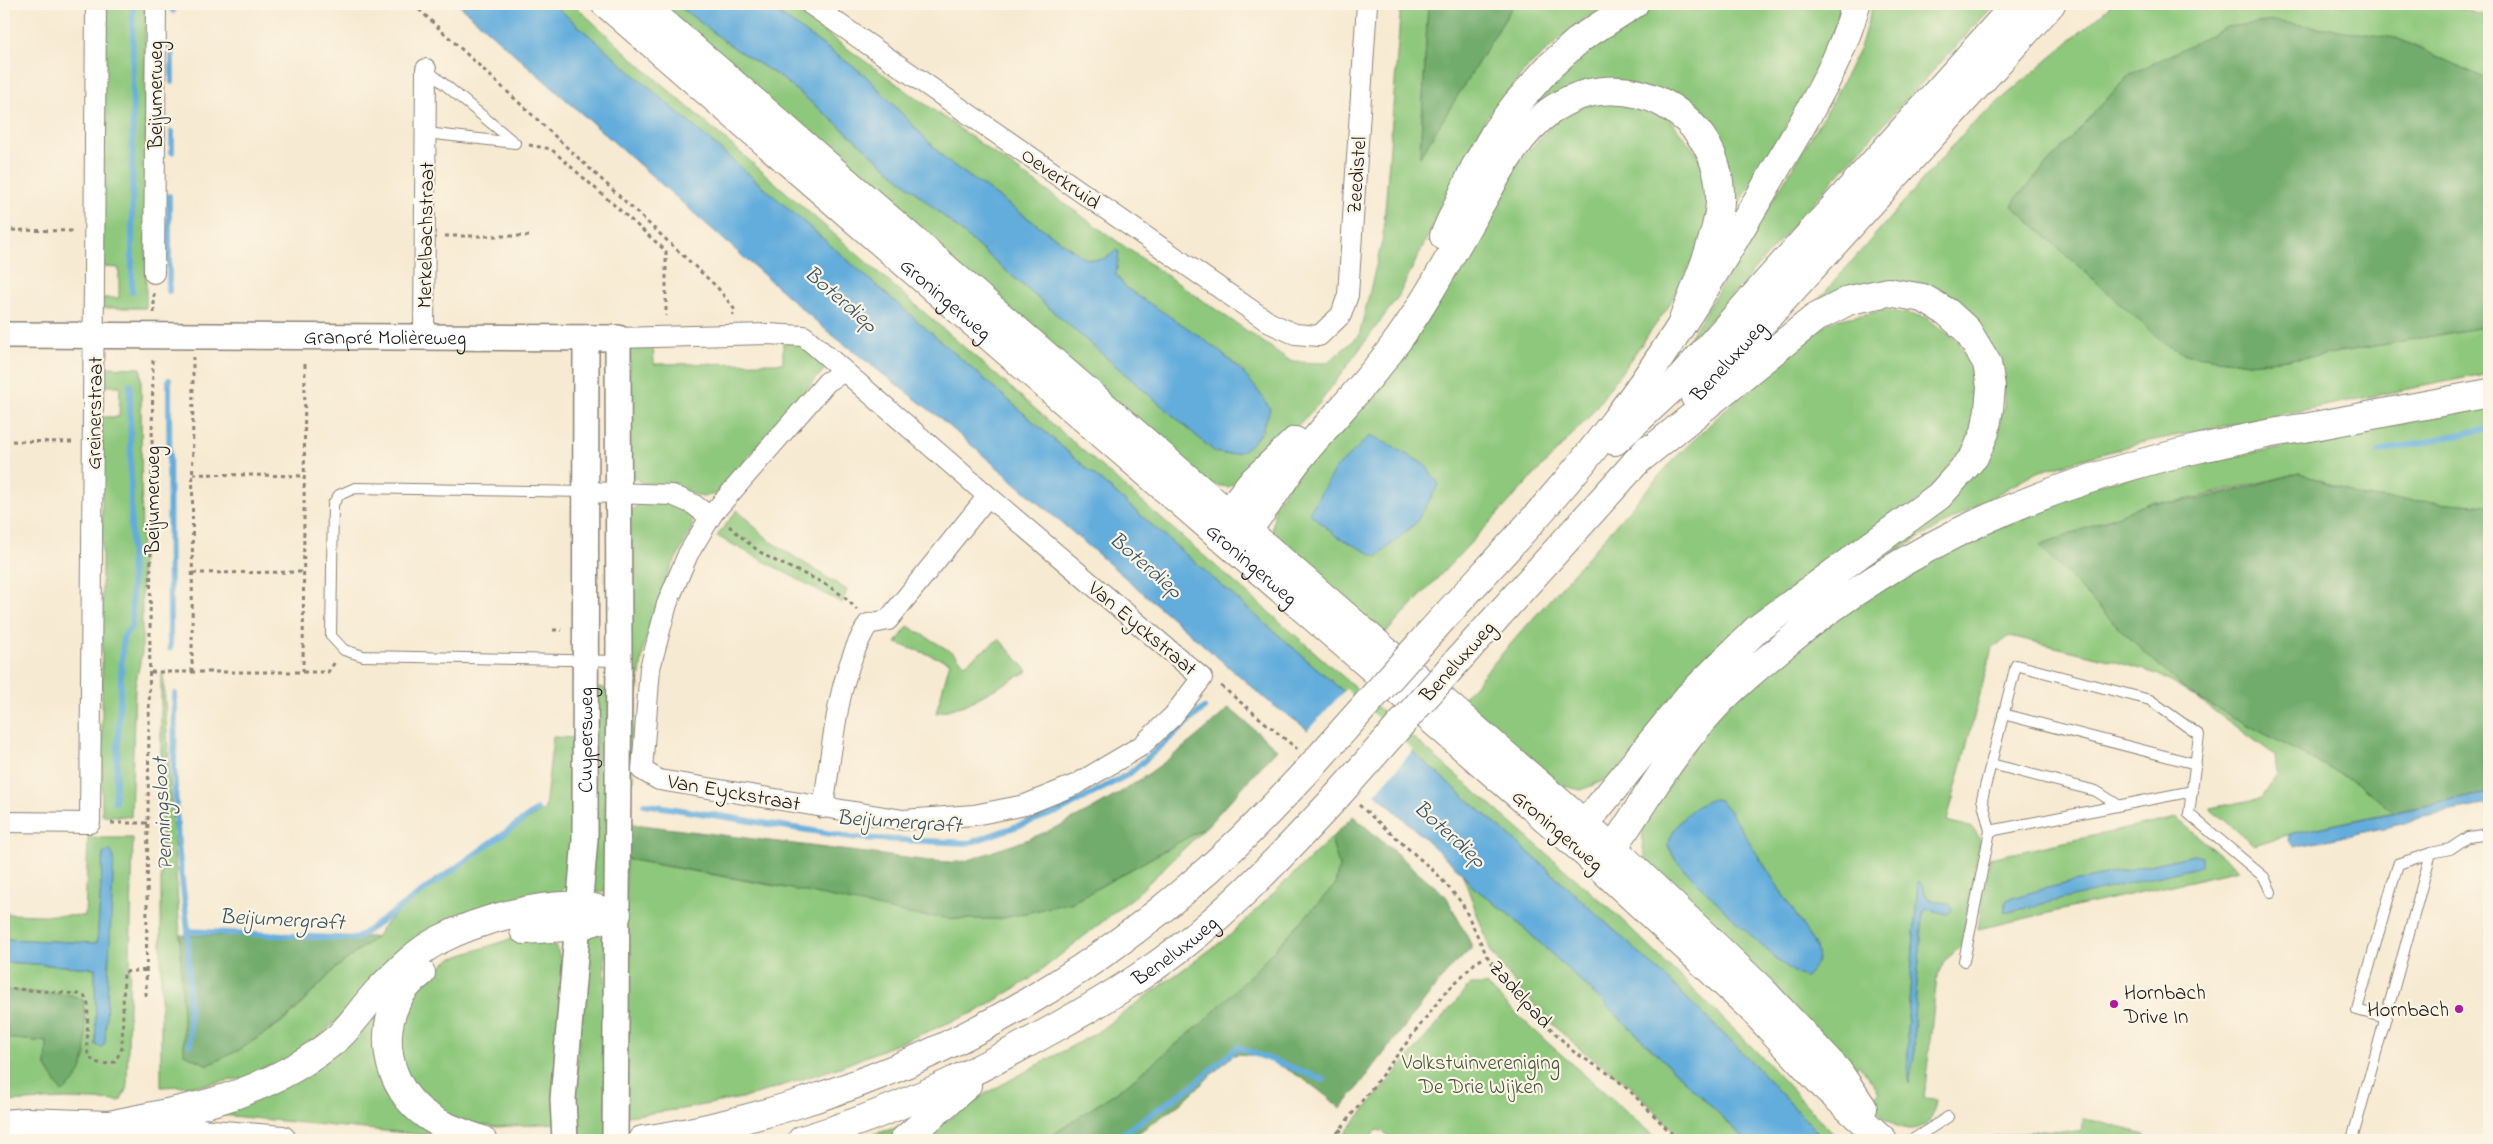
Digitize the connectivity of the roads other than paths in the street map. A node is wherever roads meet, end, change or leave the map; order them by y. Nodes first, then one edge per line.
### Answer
1 (96, 4) edge
2 (156, 4) edge
3 (606, 4) edge
4 (642, 4) edge
5 (810, 4) edge
6 (1367, 4) edge
7 (1634, 4) edge
8 (1856, 4) edge
9 (2016, 4) edge
10 (2050, 4) edge
11 (2072, 4) edge
12 (2010, 48) junction
13 (426, 69) joint
14 (426, 133) junction
15 (154, 273) road end
16 (1682, 324) junction
17 (4, 335) edge
18 (95, 336) junction
19 (424, 336) junction
20 (1319, 336) joint
21 (586, 338) junction
22 (618, 338) junction
23 (843, 372) junction
24 (2489, 393) edge
25 (1636, 462) junction
26 (587, 492) junction
27 (618, 493) junction
28 (988, 496) junction
29 (1547, 503) junction
30 (712, 515) junction
31 (1231, 527) junction
32 (586, 661) junction
33 (619, 661) junction
34 (2004, 714) junction
35 (1991, 764) junction
36 (2196, 764) junction
37 (2193, 791) junction
38 (2118, 805) junction
39 (823, 808) junction
40 (4, 822) edge
41 (1990, 831) junction
42 (2489, 834) edge
43 (1584, 838) junction
44 (1613, 848) junction
45 (2431, 853) junction
46 (1635, 883) junction
47 (2271, 892) dead end
48 (617, 914) junction
49 (580, 916) junction
50 (1964, 961) dead end
51 (2386, 1018) junction
52 (985, 1068) junction
53 (1948, 1117) dead end
54 (4, 1124) edge
55 (108, 1125) junction
56 (653, 1139) edge
57 (282, 1140) edge
58 (482, 1140) edge
59 (565, 1140) edge
60 (614, 1140) edge
61 (802, 1140) edge
62 (904, 1140) edge
63 (1884, 1140) edge
64 (1912, 1140) edge
65 (2352, 1140) edge

1 - 18 street, Greinerstraat
2 - 15 street, Beijumerweg
3 - 31 main road, Groningerweg
4 - 31 main road, Groningerweg
5 - 20 street, Oeverkruid
6 - 20 street, Zeedistel
7 - 31 main road
8 - 16 main road
9 - 29 main road
10 - 12 main road
11 - 12 main road
12 - 25 main road, Beneluxweg
13 - 14 street, Merkelbachstraat
13 - 14 lane, Merkelbachstraat
14 - 19 street, Merkelbachstraat
16 - 29 main road
16 - 31 main road
17 - 18 street, Granpré Molièreweg
18 - 19 street, Granpré Molièreweg
18 - 40 street, Greinerstraat
19 - 21 street, Granpré Molièreweg
21 - 22 street, Granpré Molièreweg
21 - 26 street, Cuypersweg
22 - 23 street, Granpré Molièreweg
22 - 27 street, Cuypersweg
23 - 28 street, Van Eyckstraat
23 - 30 street, Van Eyckstraat
24 - 44 main road
25 - 43 main road
25 - 52 main road, Beneluxweg, bridge
26 - 27 street
26 - 32 street, Cuypersweg
26 - 32 lane
27 - 30 street
27 - 33 street, Cuypersweg
28 - 39 street, Van Eyckstraat
28 - 39 street, Van Eyckstraat
29 - 56 main road, Beneluxweg, bridge
30 - 39 street, Van Eyckstraat
31 - 43 main road, Groningerweg
32 - 33 lane
32 - 49 street, Cuypersweg
33 - 48 street, Cuypersweg
34 - 35 lane
34 - 36 lane
34 - 36 lane
35 - 38 lane
35 - 41 lane
36 - 37 lane
37 - 38 lane
37 - 47 lane
38 - 41 lane
41 - 50 lane
42 - 45 lane
43 - 44 main road
43 - 46 main road, Groningerweg
44 - 46 main road, Groningerweg
45 - 51 lane
45 - 51 lane
46 - 63 main road, Groningerweg
48 - 49 main road
48 - 60 street, Cuypersweg
49 - 55 main road
49 - 58 main road
49 - 59 street, Cuypersweg
51 - 65 lane
52 - 61 main road, Beneluxweg
52 - 62 main road
53 - 64 lane
54 - 55 main road
55 - 57 main road

